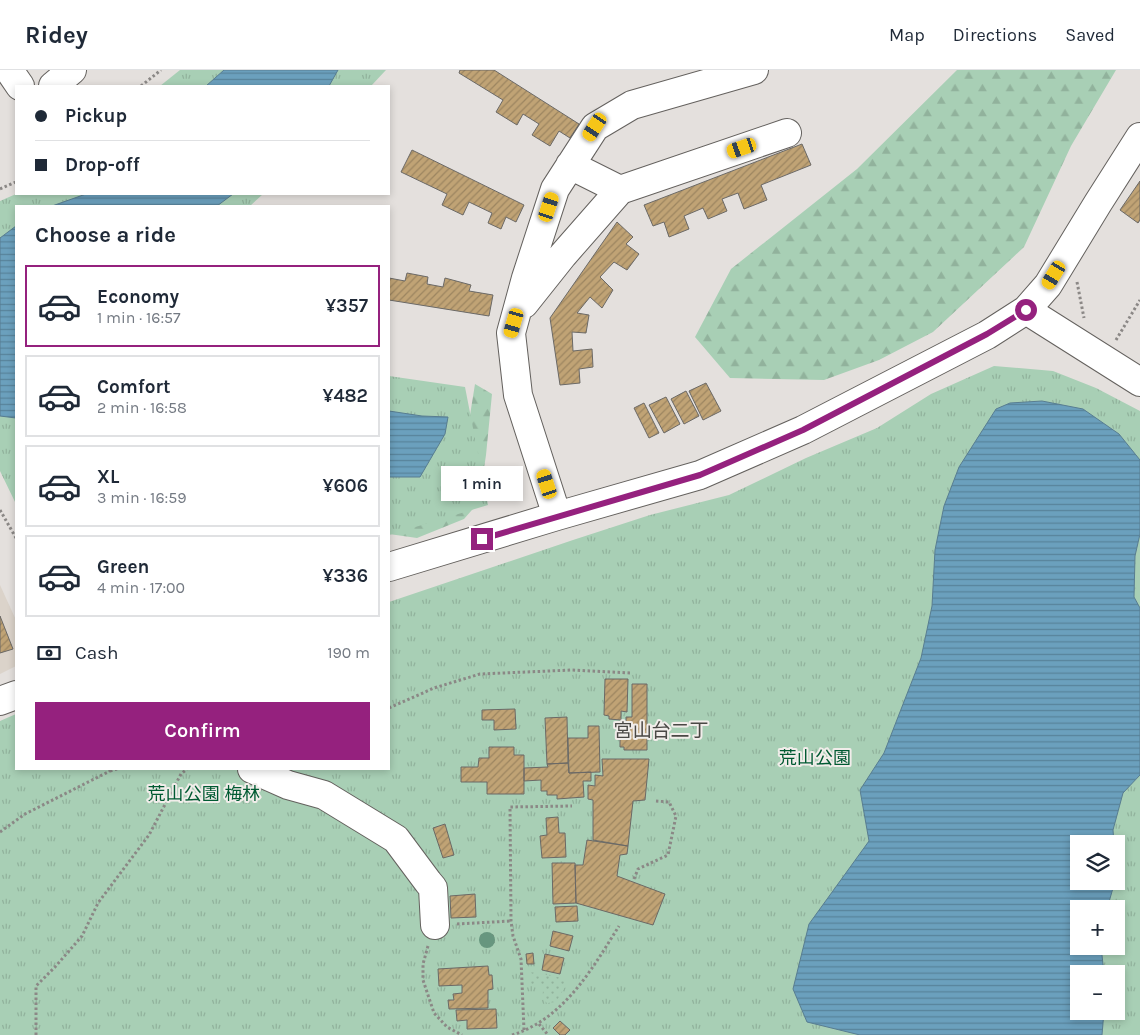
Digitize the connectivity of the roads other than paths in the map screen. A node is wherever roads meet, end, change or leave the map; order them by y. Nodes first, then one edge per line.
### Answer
1 (9, 70) edge
2 (72, 70) edge
3 (754, 70) edge
4 (19, 85) edge
5 (54, 85) edge
6 (787, 133) dead end
7 (1139, 139) edge
8 (570, 165) junction
9 (620, 190) junction
10 (1026, 310) junction
11 (516, 313) junction
12 (1140, 382) edge
13 (557, 516) junction
14 (390, 567) edge
15 (15, 695) edge
16 (0, 701) edge
17 (254, 770) edge
18 (435, 925) road end

1 - 4 street
2 - 5 street
3 - 8 street
6 - 9 street
7 - 10 street
8 - 9 street
8 - 11 street
9 - 11 street
10 - 12 street
10 - 13 street
11 - 13 street
13 - 14 street
15 - 16 street
17 - 18 street

